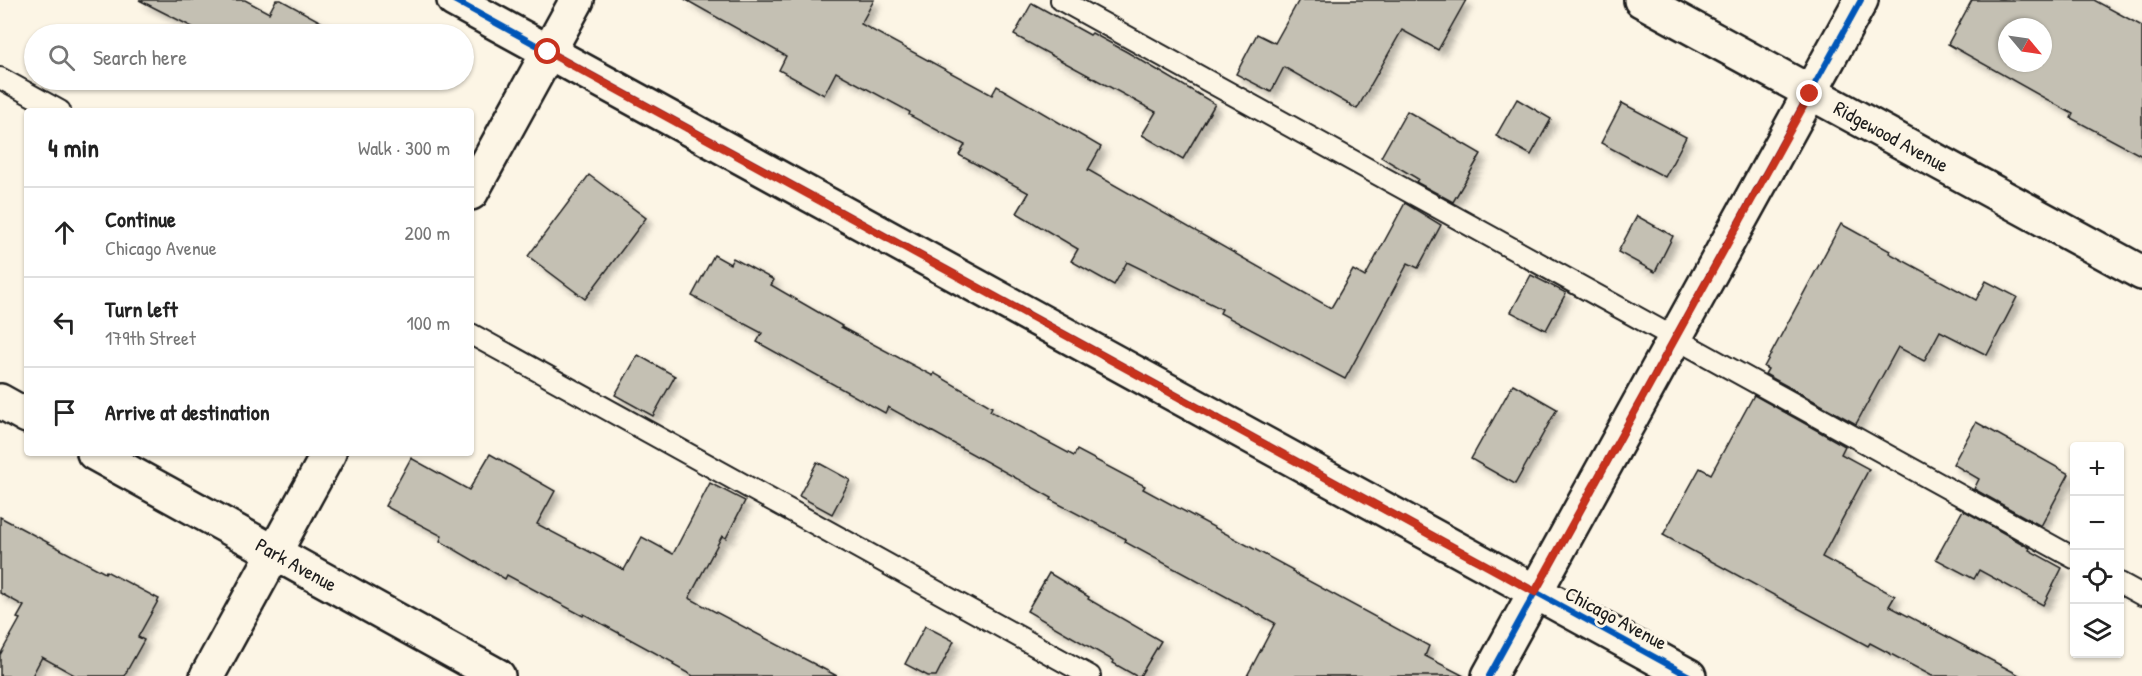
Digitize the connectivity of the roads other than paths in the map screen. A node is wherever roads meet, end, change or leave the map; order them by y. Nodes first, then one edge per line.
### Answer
1 (454, 0) edge
2 (577, 0) edge
3 (1061, 0) edge
4 (1641, 0) edge
5 (1862, 0) edge
6 (548, 52) junction
7 (0, 78) edge
8 (1810, 94) junction
9 (55, 108) edge
10 (474, 188) edge
11 (2142, 273) edge
12 (474, 336) edge
13 (1675, 339) junction
14 (0, 401) edge
15 (24, 414) edge
16 (99, 456) edge
17 (327, 456) edge
18 (274, 552) junction
19 (2070, 556) edge
20 (2124, 585) edge
21 (1535, 592) junction
22 (2142, 595) edge
23 (207, 676) edge
24 (498, 676) edge
25 (1090, 676) edge
26 (1489, 676) edge
27 (1689, 676) edge

1 - 6 street, Chicago Avenue
2 - 6 street
3 - 13 lane
4 - 8 street, Ridgewood Avenue
5 - 8 street
6 - 10 street
6 - 21 street, Chicago Avenue
7 - 9 lane
8 - 11 street, Ridgewood Avenue
8 - 13 street
12 - 25 lane
13 - 19 lane
13 - 21 street
14 - 15 street
16 - 18 street, Park Avenue
17 - 18 street
18 - 23 street
18 - 24 street, Park Avenue
20 - 22 lane
21 - 26 street
21 - 27 street, Chicago Avenue

